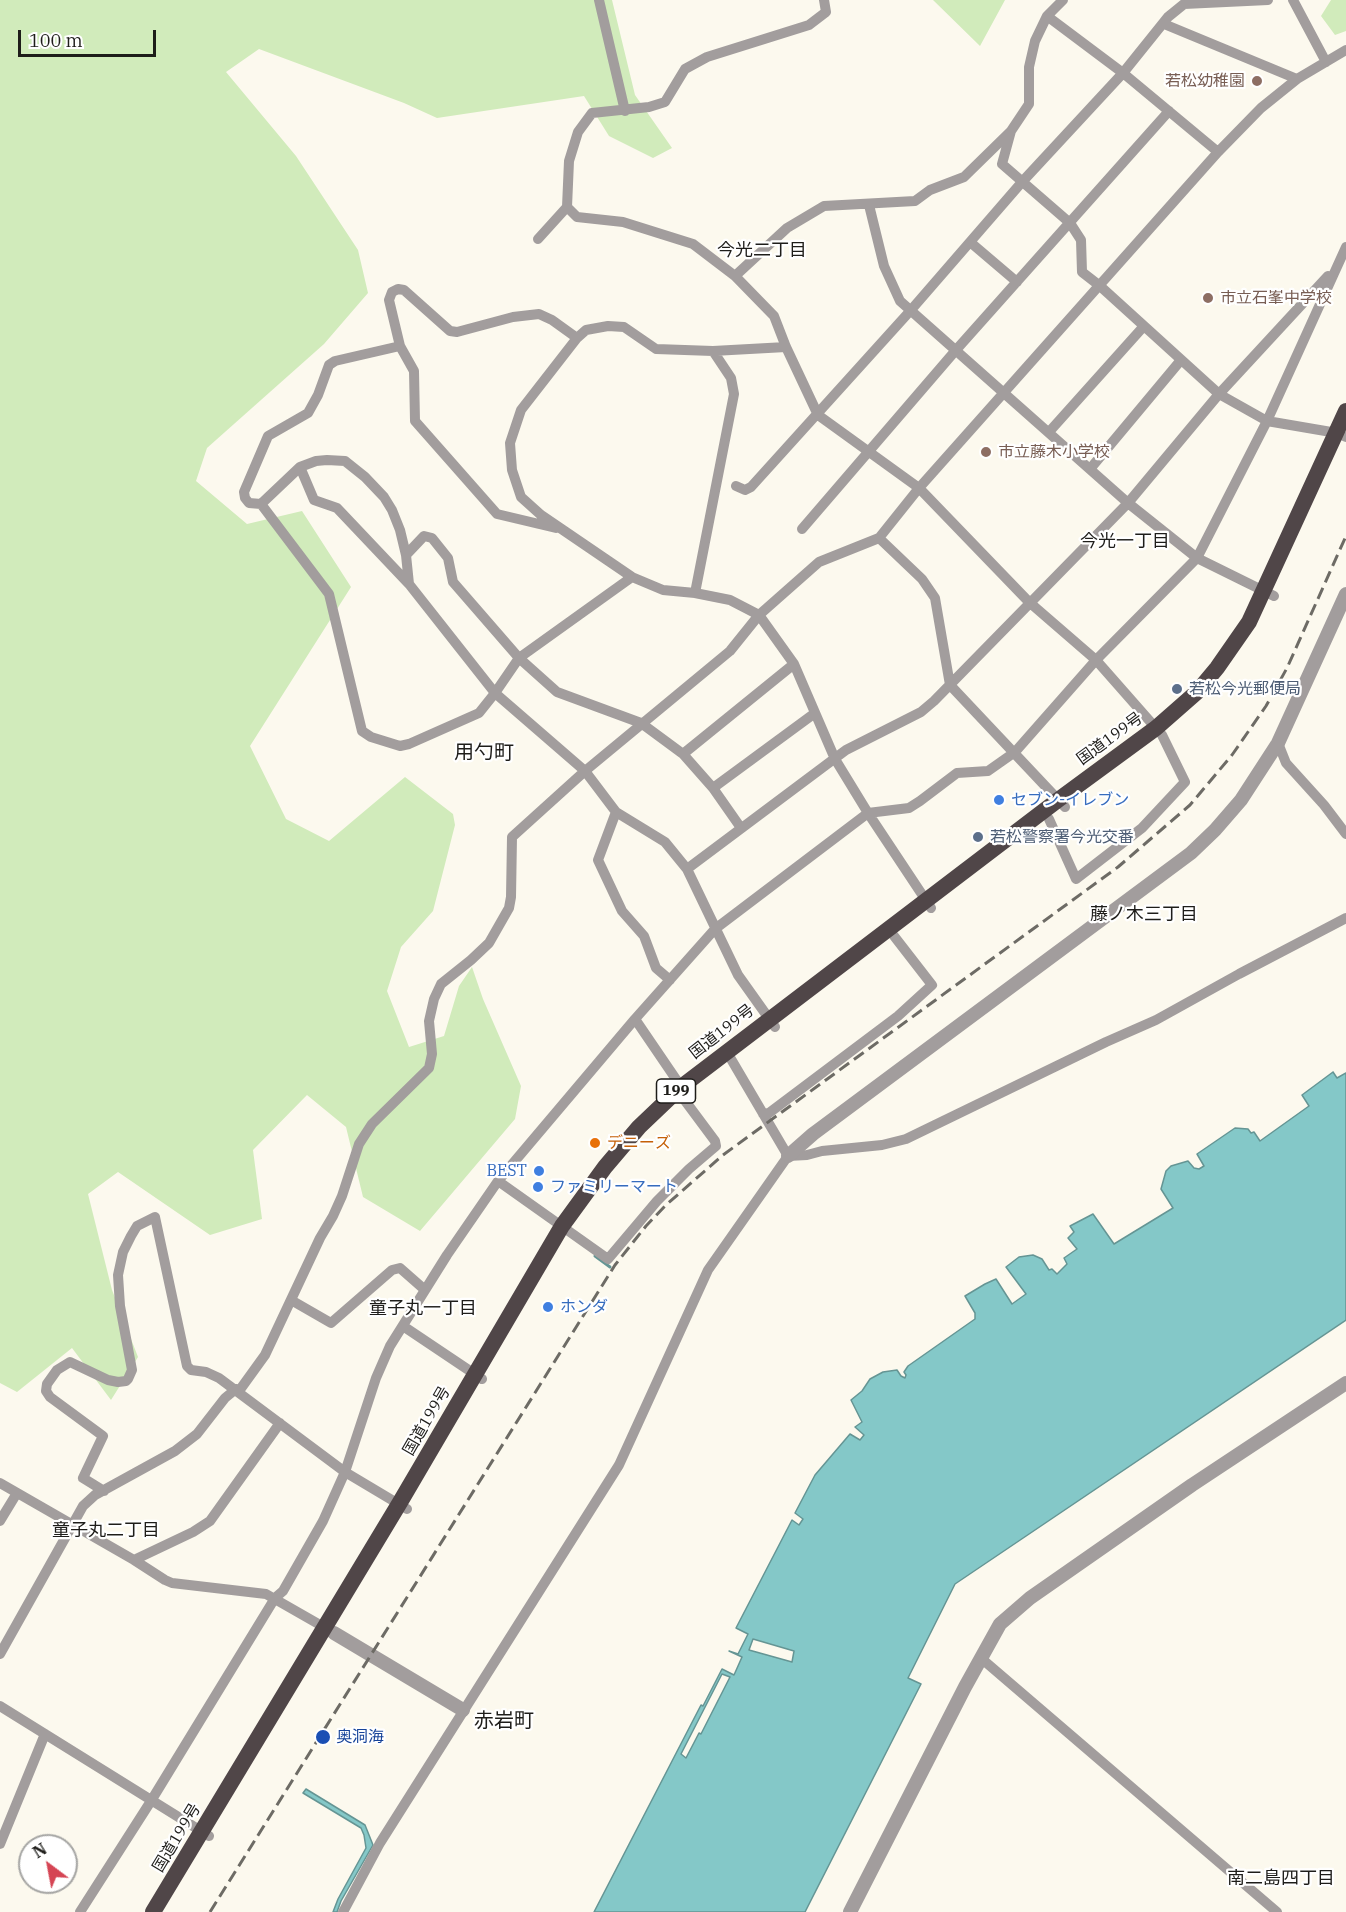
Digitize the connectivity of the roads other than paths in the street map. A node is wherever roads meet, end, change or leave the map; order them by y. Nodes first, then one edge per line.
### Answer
1 (599, 0) edge
2 (824, 0) edge
3 (1063, 0) edge
4 (1265, 0) edge
5 (1293, 0) edge
6 (1047, 16) junction
7 (1164, 24) junction
8 (1346, 50) edge
9 (1326, 62) junction
10 (1123, 73) junction
11 (1298, 79) junction
12 (625, 111) junction
13 (1169, 111) junction
14 (1011, 131) junction
15 (1218, 152) junction
16 (1022, 182) junction
17 (869, 205) junction
18 (567, 207) junction
19 (1070, 224) junction
20 (538, 239) dead end
21 (970, 242) junction
22 (1346, 247) edge
23 (1336, 267) junction
24 (735, 276) junction
25 (1017, 282) junction
26 (1100, 286) junction
27 (911, 310) junction
28 (1144, 326) junction
29 (577, 338) junction
30 (400, 346) junction
31 (786, 347) junction
32 (956, 350) junction
33 (713, 351) junction
34 (1181, 360) junction
35 (1004, 393) junction
36 (1219, 394) junction
37 (1346, 411) edge
38 (818, 415) junction
39 (1267, 421) junction
40 (1048, 432) junction
41 (1343, 436) edge
42 (868, 453) junction
43 (300, 467) junction
44 (1089, 468) junction
45 (736, 486) dead end
46 (919, 488) junction
47 (1128, 503) junction
48 (261, 504) junction
49 (802, 529) dead end
50 (562, 530) junction
51 (879, 538) junction
52 (406, 555) junction
53 (1197, 558) junction
54 (632, 577) junction
55 (409, 584) junction
56 (695, 593) junction
57 (1269, 594) junction
58 (1346, 594) edge
59 (1029, 602) junction
60 (759, 615) junction
61 (519, 658) junction
62 (1096, 660) junction
63 (794, 664) junction
64 (950, 685) junction
65 (495, 693) junction
66 (815, 713) junction
67 (641, 723) junction
68 (1159, 732) junction
69 (1278, 743) junction
70 (1015, 752) junction
71 (683, 754) junction
72 (835, 759) junction
73 (585, 771) junction
74 (713, 788) junction
75 (1062, 803) junction
76 (616, 812) junction
77 (868, 813) junction
78 (1049, 819) junction
79 (741, 828) junction
80 (1346, 834) edge
81 (687, 869) junction
82 (928, 904) junction
83 (1346, 918) edge
84 (715, 929) junction
85 (894, 936) junction
86 (670, 980) junction
87 (635, 1019) junction
88 (772, 1023) junction
89 (730, 1059) junction
90 (684, 1093) junction
91 (763, 1114) junction
92 (788, 1156) junction
93 (498, 1181) junction
94 (566, 1229) junction
95 (424, 1290) junction
96 (291, 1300) junction
97 (403, 1326) junction
98 (479, 1377) junction
99 (1346, 1383) edge
100 (237, 1390) junction
101 (280, 1423) junction
102 (345, 1472) junction
103 (0, 1484) edge
104 (104, 1491) junction
105 (17, 1493) junction
106 (403, 1507) junction
107 (0, 1521) edge
108 (72, 1524) junction
109 (134, 1560) junction
110 (275, 1598) junction
111 (330, 1630) junction
112 (0, 1654) edge
113 (982, 1659) junction
114 (0, 1706) edge
115 (463, 1710) junction
116 (45, 1734) junction
117 (151, 1801) junction
118 (205, 1834) junction
119 (0, 1844) edge
120 (80, 1912) edge
121 (153, 1912) edge
122 (163, 1912) edge
123 (343, 1912) edge
124 (850, 1912) edge
125 (1277, 1912) edge

1 - 12 street
2 - 12 street
3 - 6 street
4 - 7 street
5 - 9 street
6 - 10 street
6 - 14 street
7 - 10 street
7 - 11 street
8 - 9 street
9 - 11 street
10 - 13 street
10 - 16 street
11 - 15 street
12 - 18 street
13 - 15 street
13 - 19 street
14 - 16 street
14 - 17 street
15 - 26 street
16 - 19 street
16 - 21 street
17 - 24 street
17 - 27 street
18 - 20 street
18 - 24 street
19 - 25 street
19 - 26 street
21 - 25 street
21 - 27 street
22 - 23 street
23 - 36 street
23 - 39 street
24 - 31 street
25 - 32 street
26 - 28 street
26 - 35 street
27 - 32 street
27 - 38 street
28 - 34 street
28 - 40 street
29 - 30 street
29 - 33 street
29 - 50 street
30 - 48 street
30 - 50 street
31 - 33 street
31 - 38 street
32 - 35 street
32 - 42 street
33 - 56 street
34 - 36 street
34 - 44 street
35 - 40 street
35 - 46 street
36 - 39 street
36 - 47 street
37 - 41 highway, 国道199号 / 199
38 - 42 street
38 - 45 street
39 - 41 street
39 - 53 street
40 - 44 street
41 - 57 highway, 国道199号 / 199
42 - 46 street
42 - 49 street
43 - 48 street
43 - 52 street
43 - 55 street
44 - 47 street
46 - 51 street
46 - 59 street
47 - 53 street
47 - 59 street
48 - 65 street
50 - 54 street
51 - 60 street
51 - 64 street
52 - 55 street
52 - 61 street
53 - 57 street
53 - 62 street
54 - 56 street
54 - 61 street
55 - 65 street
56 - 60 street
57 - 68 highway, 国道199号 / 199
58 - 69 street
59 - 62 street
59 - 64 street
60 - 63 street
60 - 67 street
61 - 65 street
61 - 67 street
62 - 68 street
62 - 70 street
63 - 66 street
63 - 71 street
64 - 70 street
64 - 72 street
65 - 73 street
66 - 72 street
66 - 74 street
67 - 71 street
67 - 73 street
68 - 75 highway, 国道199号 / 199
68 - 78 street
69 - 80 street
69 - 92 street
70 - 75 street
70 - 77 street
71 - 74 street
72 - 77 street
72 - 79 street
73 - 76 street
73 - 96 street
74 - 79 street
75 - 78 highway, 国道199号 / 199
75 - 82 highway, 国道199号 / 199
76 - 81 street
76 - 86 street
77 - 82 street
77 - 84 street
78 - 82 highway, 国道199号 / 199
79 - 81 street
81 - 84 street
82 - 85 highway, 国道199号 / 199
82 - 88 highway, 国道199号 / 199
83 - 92 street
84 - 86 street
84 - 88 street
85 - 88 highway, 国道199号 / 199
85 - 91 street
86 - 87 street
87 - 90 street
87 - 93 street
88 - 89 highway, 国道199号 / 199
88 - 90 highway, 国道199号 / 199
89 - 90 highway, 国道199号 / 199
89 - 91 street
90 - 94 highway, 国道199号 / 199
90 - 94 street
91 - 92 street
92 - 115 street
93 - 94 street
93 - 95 street
94 - 98 highway, 国道199号 / 199
95 - 96 street
95 - 97 street
96 - 100 street
97 - 98 street
97 - 102 street
98 - 106 highway, 国道199号 / 199
99 - 113 street
100 - 101 street
100 - 104 street
100 - 104 street
101 - 102 street
101 - 109 street
102 - 106 street
102 - 110 street
103 - 105 street
104 - 108 street
105 - 107 street
105 - 108 street
106 - 111 highway, 国道199号 / 199
108 - 109 street
108 - 112 street
109 - 110 street
110 - 111 street
110 - 117 street
111 - 115 street
111 - 118 highway, 国道199号 / 199
113 - 124 street
113 - 125 street
114 - 116 street
115 - 123 street
116 - 117 street
116 - 119 street
117 - 118 street
117 - 120 street
118 - 121 highway, 国道199号 / 199
118 - 122 highway, 国道199号 / 199

